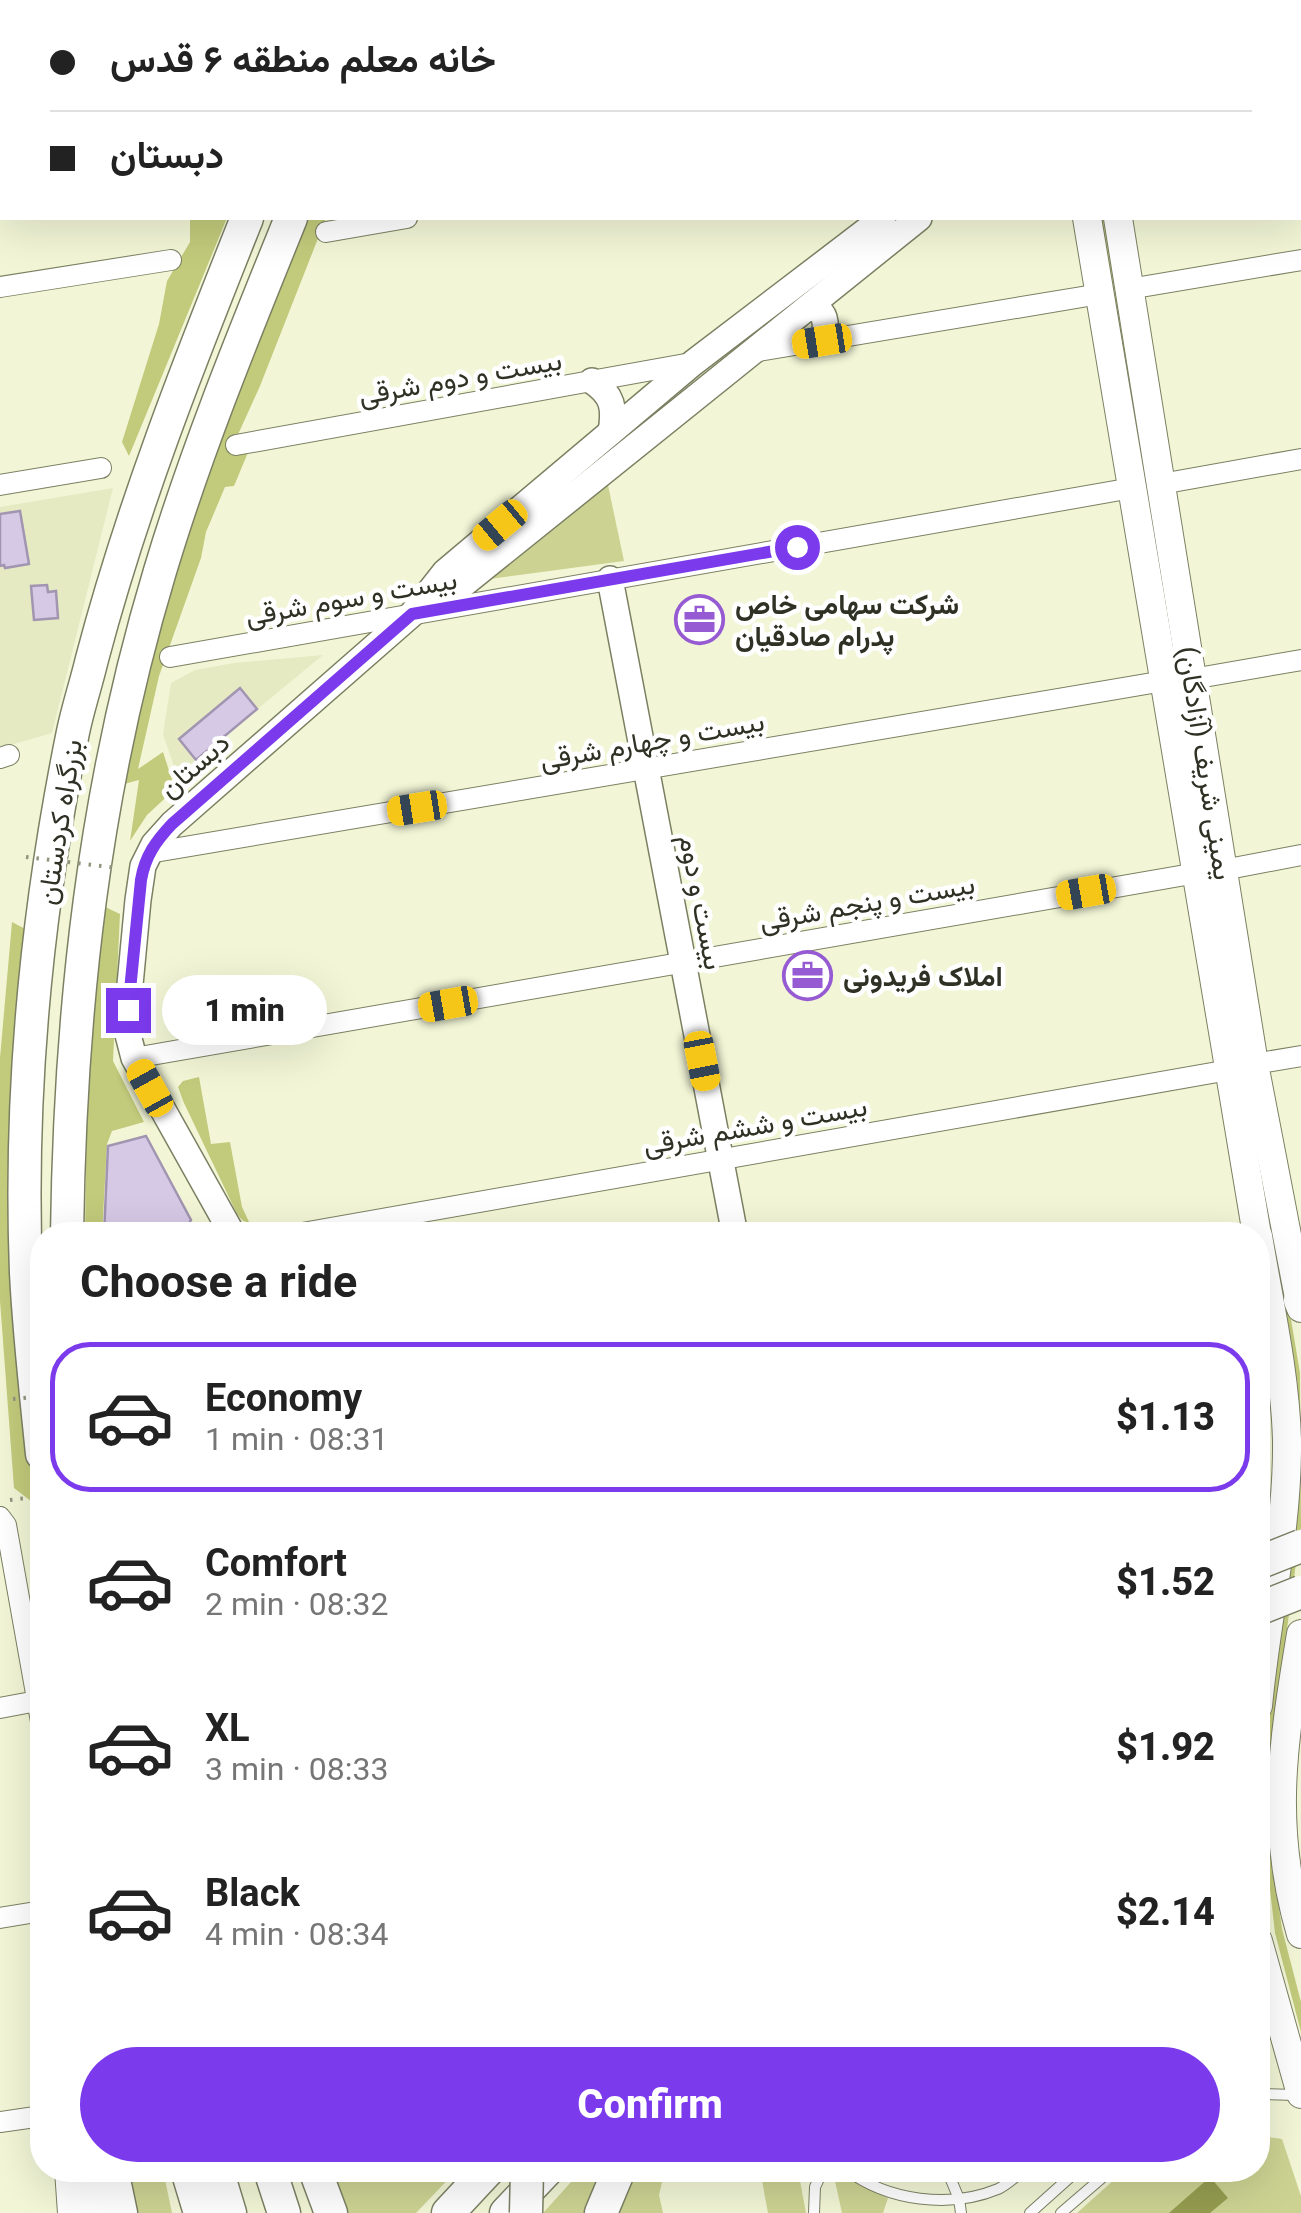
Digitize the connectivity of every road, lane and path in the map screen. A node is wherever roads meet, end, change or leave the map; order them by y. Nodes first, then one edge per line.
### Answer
1 (246, 220) edge
2 (291, 220) edge
3 (396, 220) edge
4 (880, 220) edge
5 (917, 220) edge
6 (1087, 220) edge
7 (1118, 220) edge
8 (326, 232) dead end
9 (171, 260) dead end
10 (1301, 260) edge
11 (0, 287) edge
12 (1129, 289) junction
13 (1100, 294) junction
14 (806, 309) junction
15 (822, 341) junction
16 (752, 352) junction
17 (694, 363) junction
18 (592, 381) junction
19 (611, 432) junction
20 (236, 445) dead end
21 (1301, 459) edge
22 (101, 468) dead end
23 (0, 484) edge
24 (1161, 484) junction
25 (1132, 488) junction
26 (610, 580) junction
27 (412, 614) junction
28 (170, 657) dead end
29 (1301, 660) edge
30 (1178, 680) junction
31 (646, 769) junction
32 (149, 853) junction
33 (1301, 855) edge
34 (26, 856) dead end
35 (118, 868) dead end
36 (1210, 872) junction
37 (683, 962) junction
38 (1301, 1056) edge
39 (134, 1058) junction
40 (1242, 1067) junction
41 (720, 1159) junction
42 (66, 1222) edge
43 (226, 1222) edge
44 (364, 1222) edge
45 (732, 1222) edge
46 (1257, 1222) edge
47 (1270, 1267) edge
48 (1286, 1306) edge
49 (30, 1320) edge
50 (30, 1397) edge
51 (13, 1398) dead end
52 (30, 1497) edge
53 (0, 1501) edge
54 (0, 1516) edge
55 (1301, 1546) edge
56 (1272, 1588) edge
57 (1301, 1634) edge
58 (30, 1661) edge
59 (30, 1702) edge
60 (0, 1708) edge
61 (30, 1914) edge
62 (0, 1918) edge
63 (1301, 1934) edge
64 (1270, 2022) edge
65 (1270, 2094) edge
66 (1301, 2095) edge
67 (30, 2118) edge
68 (0, 2122) edge
69 (66, 2182) edge
70 (90, 2182) edge
71 (115, 2182) edge
72 (220, 2182) edge
73 (274, 2182) edge
74 (319, 2182) edge
75 (477, 2182) edge
76 (526, 2182) edge
77 (536, 2182) edge
78 (614, 2182) edge
79 (817, 2182) edge
80 (865, 2182) edge
81 (952, 2182) edge
82 (1008, 2182) edge
83 (1065, 2182) edge
84 (1097, 2182) edge
85 (958, 2199) junction
86 (68, 2213) edge
87 (93, 2213) edge
88 (121, 2213) edge
89 (230, 2213) edge
90 (284, 2213) edge
91 (331, 2213) edge
92 (448, 2213) edge
93 (506, 2213) edge
94 (526, 2213) edge
95 (601, 2213) edge
96 (814, 2213) edge
97 (961, 2213) edge
98 (1030, 2213) edge
99 (1061, 2213) edge

1 - 49 highway, بزرگراه کردستان
2 - 42 highway, بزرگراه کردستان
3 - 8 street
4 - 17 street, دبستان
5 - 14 street, دبستان
6 - 13 main road, یمینی شریف (آزادگان)
7 - 12 main road, یمینی شریف (آزادگان)
9 - 11 street
10 - 12 street
12 - 24 main road, یمینی شریف (آزادگان)
13 - 15 street
13 - 25 main road, یمینی شریف (آزادگان)
14 - 15 street
14 - 16 street, دبستان
15 - 16 street
16 - 17 street
16 - 27 street, دبستان
17 - 18 street, بیست و دوم شرقی
17 - 19 street, دبستان
18 - 19 street
18 - 20 street, بیست و دوم شرقی
19 - 27 street, دبستان
21 - 24 street
22 - 23 street
24 - 30 main road, یمینی شریف (آزادگان)
25 - 26 street, بیست و سوم شرقی
25 - 30 main road, یمینی شریف (آزادگان)
26 - 27 street, بیست و سوم شرقی
26 - 31 street, بیست و دوم
27 - 28 street, بیست و سوم شرقی
27 - 32 street, دبستان
29 - 30 street, بیست و چهارم شرقی
30 - 31 street, بیست و چهارم شرقی
30 - 36 main road, یمینی شریف (آزادگان)
31 - 32 street, بیست و چهارم شرقی
31 - 37 street, بیست و دوم
32 - 39 street, دبستان
33 - 36 street, بیست و پنجم شرقی
34 - 35 path, bridge
36 - 37 street, بیست و پنجم شرقی
36 - 40 main road, یمینی شریف (آزادگان)
37 - 39 street, بیست و پنجم شرقی
37 - 41 street, بیست و دوم
38 - 40 street, بیست و ششم شرقی
39 - 43 street, دبستان
40 - 41 street, بیست و ششم شرقی
40 - 46 main road, یمینی شریف (آزادگان)
40 - 48 main road, یمینی شریف (آزادگان)
41 - 44 street, بیست و ششم شرقی
41 - 45 street, بیست و دوم
47 - 48 main road, یمینی شریف (آزادگان)
48 - 56 main road, یمینی شریف (آزادگان)
50 - 51 path, bridge
52 - 53 path
54 - 58 street
55 - 56 highway, bridge
57 - 63 main road
59 - 60 street
61 - 62 street
64 - 66 main road
65 - 66 lane
67 - 68 street
69 - 86 street
70 - 87 highway
71 - 88 highway
72 - 89 highway
73 - 90 highway
74 - 91 highway
75 - 92 highway
76 - 94 highway, bridge
77 - 93 highway
78 - 95 highway
79 - 96 lane
80 - 85 lane
81 - 85 lane
82 - 85 lane
83 - 98 lane
84 - 99 lane
85 - 97 lane

